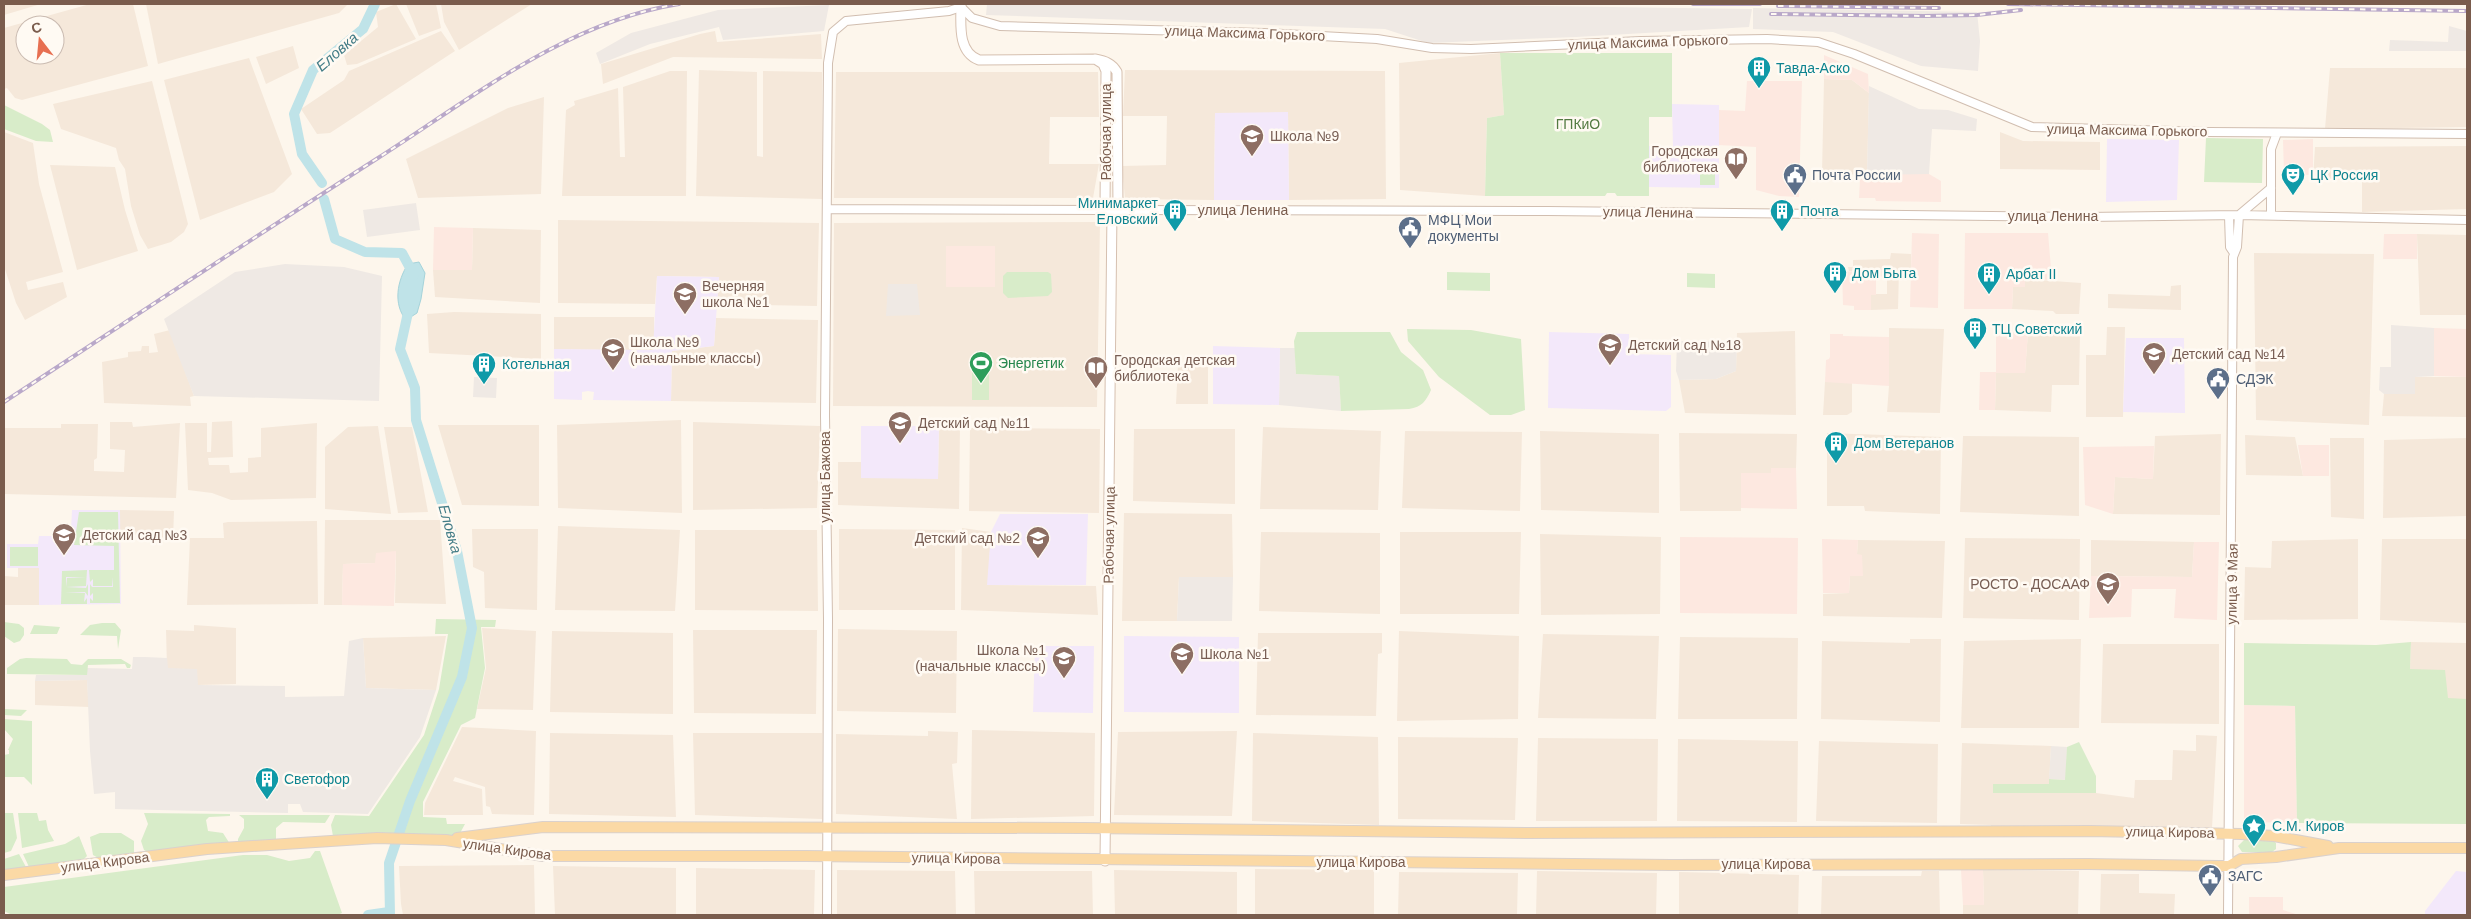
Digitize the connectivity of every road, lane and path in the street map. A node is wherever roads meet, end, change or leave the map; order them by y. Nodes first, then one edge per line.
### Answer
1 (961, 5) edge
2 (1095, 59) junction
3 (2277, 133) junction
4 (2467, 134) edge
5 (2270, 188) junction
6 (828, 209) junction
7 (1112, 210) junction
8 (2239, 215) junction
9 (2229, 216) junction
10 (2271, 216) junction
11 (2467, 220) edge
12 (2234, 254) junction
13 (828, 827) junction
14 (1106, 829) junction
15 (2229, 833) junction
16 (2274, 836) junction
17 (446, 840) junction
18 (2340, 848) junction
19 (2467, 848) edge
20 (828, 857) junction
21 (2276, 857) junction
22 (1105, 861) junction
23 (2228, 866) junction
24 (4, 875) edge
25 (827, 915) edge
26 (2228, 915) edge

1 - 2 main road
1 - 3 street, улица Максима Горького
1 - 6 street, улица Бажова
2 - 7 main road, Рабочая улица
2 - 7 main road, Рабочая улица
3 - 4 street, улица Максима Горького
3 - 5 street
5 - 8 street
5 - 10 street
6 - 7 street, улица Ленина
6 - 13 street, улица Бажова
7 - 9 street, улица Ленина
7 - 14 main road, Рабочая улица
8 - 9 street, улица Ленина
8 - 10 street, улица Ленина
8 - 12 street, улица 9 Мая
9 - 12 street, улица 9 Мая
10 - 11 street, улица Ленина
12 - 15 street, улица 9 Мая
13 - 14 main road, улица Кирова
13 - 17 main road, улица Кирова
13 - 20 street, улица Бажова
14 - 15 main road, улица Кирова
14 - 22 main road, Рабочая улица
15 - 16 main road, улица Кирова
15 - 23 street, улица 9 Мая
16 - 18 main road, улица Кирова
16 - 21 main road
17 - 20 main road, улица Кирова
17 - 24 main road, улица Кирова
18 - 19 main road, улица Кирова
18 - 21 main road, улица Кирова
20 - 22 main road, улица Кирова
20 - 25 street, улица Бажова
21 - 23 main road, улица Кирова
22 - 23 main road, улица Кирова
23 - 26 street, улица 9 Мая

